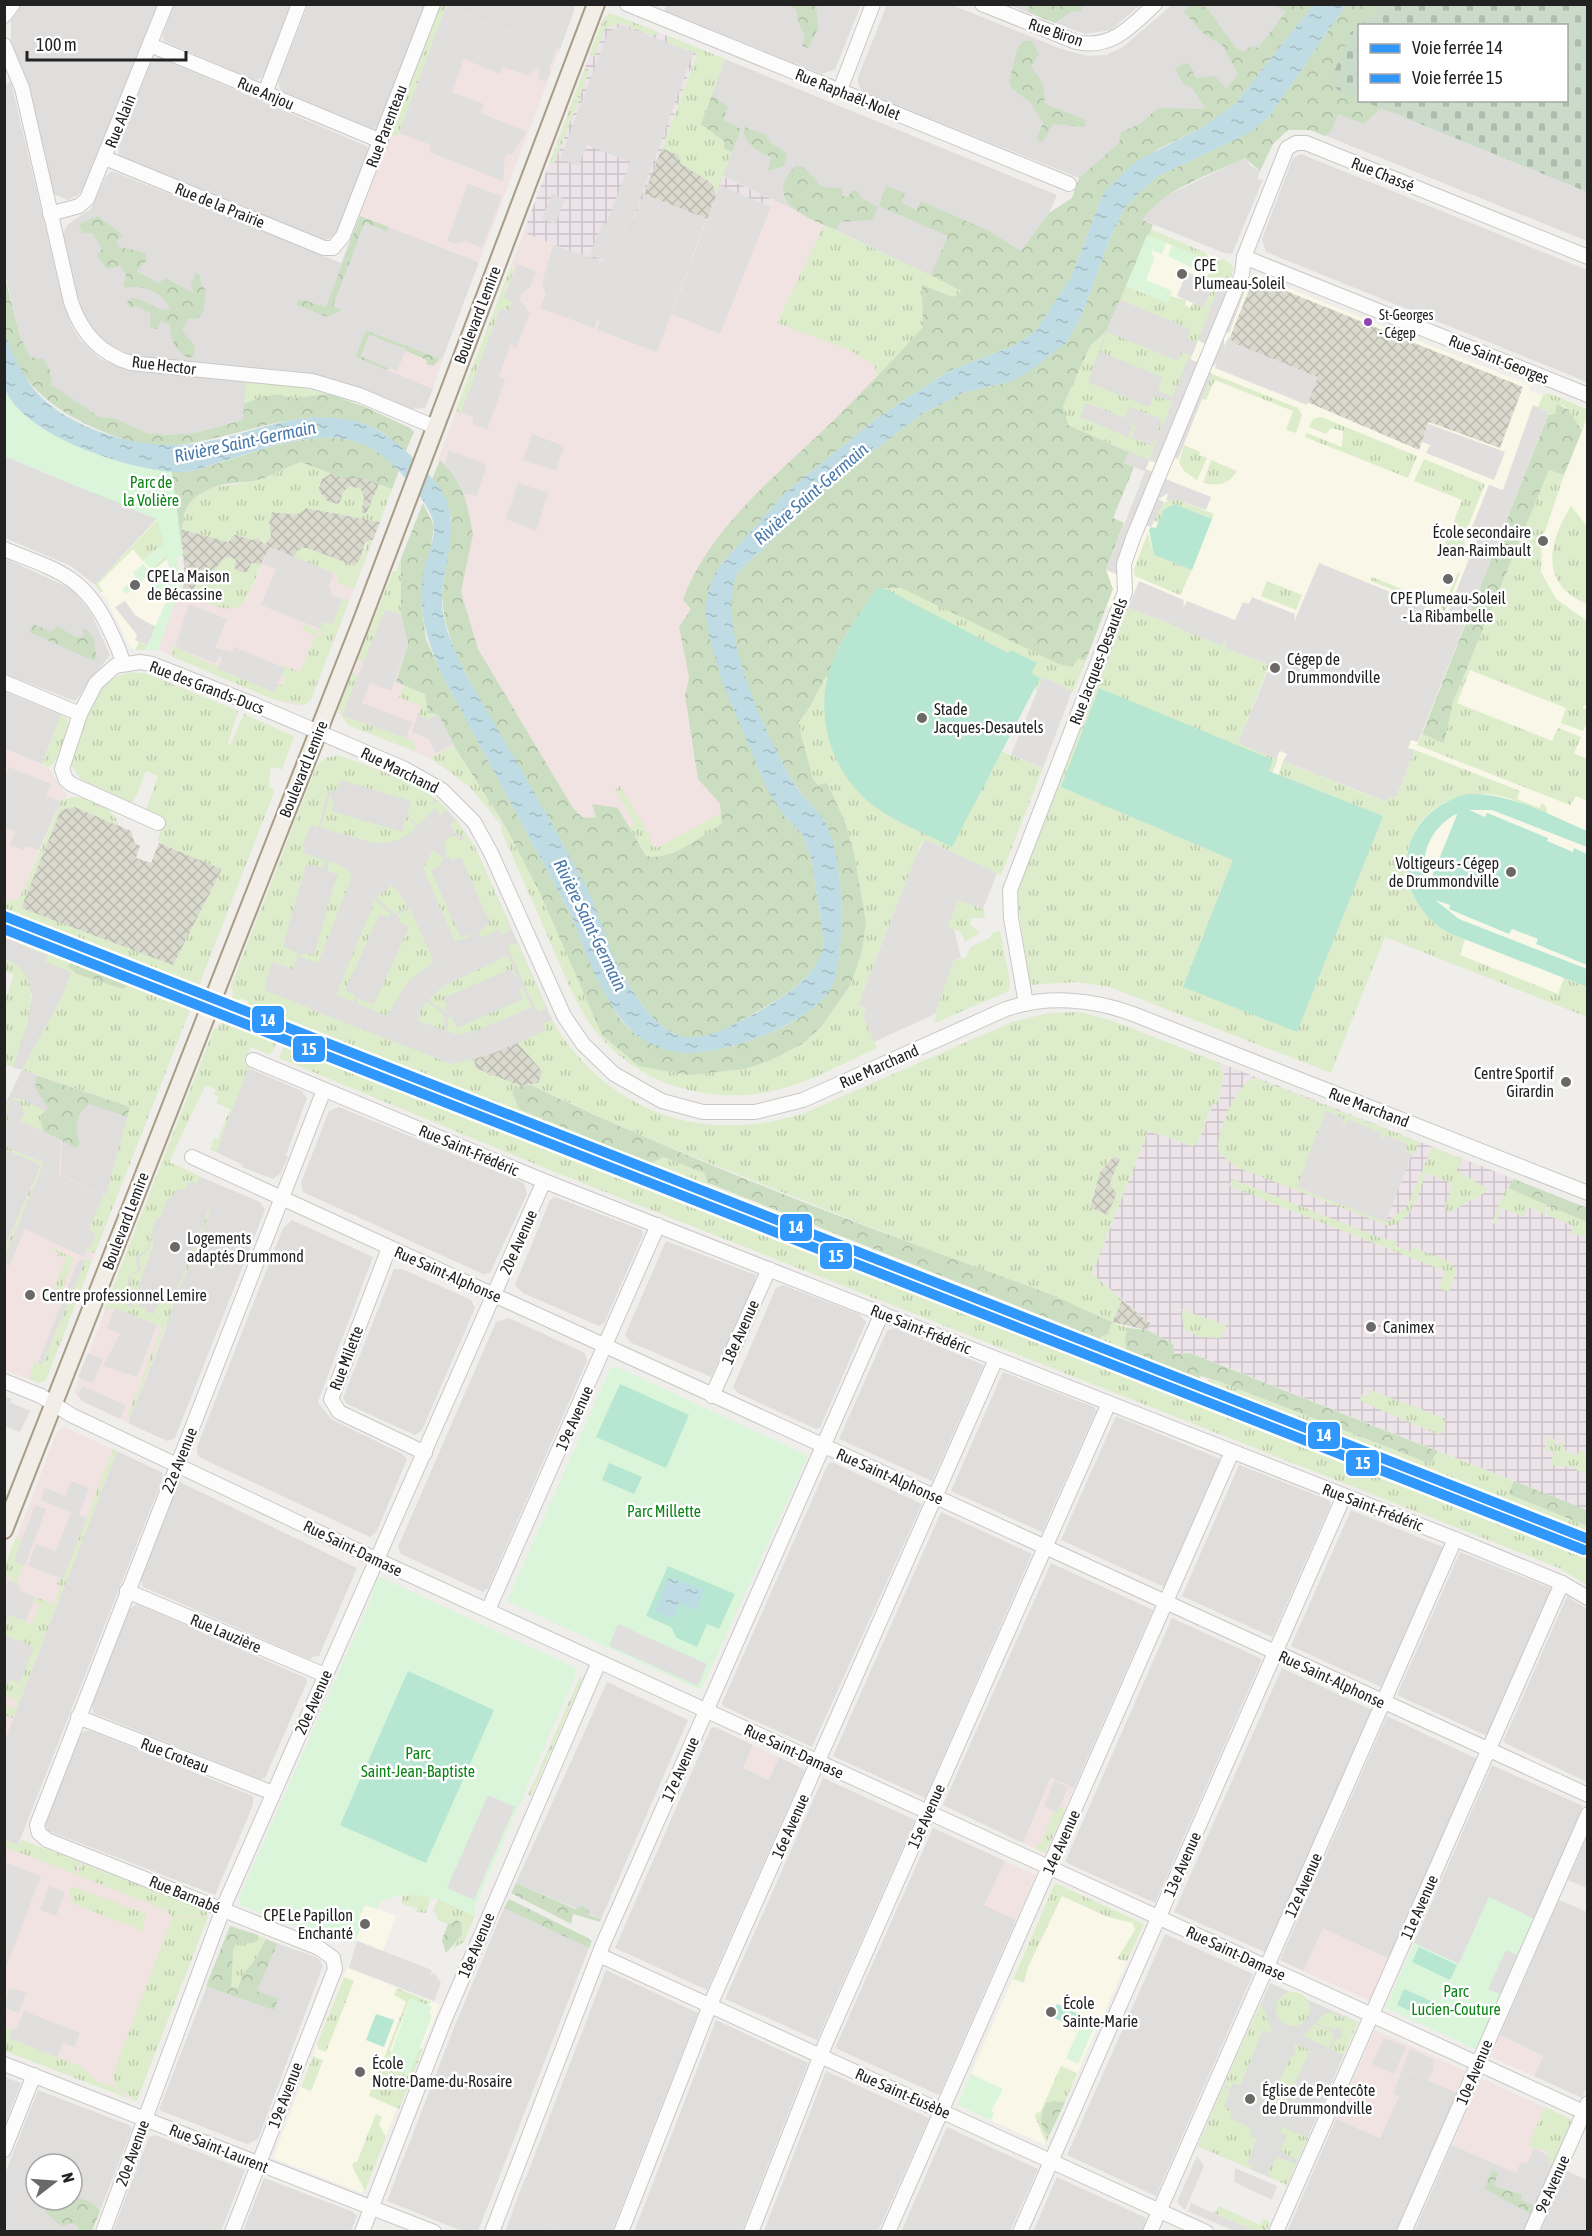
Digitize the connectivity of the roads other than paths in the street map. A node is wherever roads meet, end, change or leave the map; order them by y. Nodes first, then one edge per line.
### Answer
1 (13, 4) edge
2 (166, 4) edge
3 (299, 4) edge
4 (433, 4) edge
5 (596, 4) edge
6 (627, 4) edge
7 (873, 4) edge
8 (982, 4) edge
9 (1155, 4) edge
10 (4, 16) edge
11 (4, 45) edge
12 (150, 45) junction
13 (840, 90) junction
14 (265, 93) junction
15 (381, 141) junction
16 (105, 158) junction
17 (1069, 184) dead end
18 (50, 214) junction
19 (336, 246) joint
20 (1244, 257) junction
21 (1587, 257) edge
22 (1587, 395) edge
23 (435, 427) junction
24 (4, 549) edge
25 (123, 663) junction
26 (4, 682) edge
27 (80, 714) junction
28 (317, 733) junction
29 (158, 823) dead end
30 (1026, 1004) junction
31 (253, 1060) dead end
32 (324, 1090) junction
33 (192, 1157) dead end
34 (544, 1181) junction
35 (1587, 1193) edge
36 (282, 1198) junction
37 (658, 1225) junction
38 (389, 1248) junction
39 (769, 1269) junction
40 (494, 1295) junction
41 (882, 1313) junction
42 (605, 1347) junction
43 (996, 1359) junction
44 (4, 1381) edge
45 (712, 1396) junction
46 (1109, 1403) junction
47 (54, 1404) junction
48 (823, 1445) junction
49 (1232, 1452) junction
50 (425, 1453) junction
51 (177, 1464) junction
52 (936, 1496) junction
53 (1344, 1496) junction
54 (8, 1513) edge
55 (4, 1530) edge
56 (1455, 1539) junction
57 (1045, 1547) junction
58 (377, 1559) junction
59 (1562, 1583) junction
60 (127, 1591) junction
61 (1587, 1598) edge
62 (1167, 1603) junction
63 (488, 1610) junction
64 (1276, 1653) junction
65 (599, 1662) junction
66 (325, 1676) junction
67 (1383, 1703) junction
68 (705, 1711) junction
69 (78, 1717) junction
70 (1489, 1750) junction
71 (818, 1762) junction
72 (273, 1793) junction
73 (1587, 1795) edge
74 (928, 1812) junction
75 (1587, 1814) edge
76 (38, 1831) joint
77 (1049, 1868) junction
78 (223, 1910) junction
79 (1159, 1917) junction
80 (599, 1955) junction
81 (333, 1958) joint
82 (1267, 1967) junction
83 (710, 2005) junction
84 (1372, 2015) junction
85 (820, 2055) junction
86 (1478, 2063) junction
87 (4, 2064) edge
88 (34, 2075) junction
89 (942, 2110) junction
90 (1586, 2110) edge
91 (145, 2119) junction
92 (4, 2150) edge
93 (1052, 2161) junction
94 (258, 2163) junction
95 (371, 2208) junction
96 (1160, 2210) junction
97 (103, 2232) edge
98 (232, 2232) edge
99 (362, 2232) edge
100 (434, 2232) edge
101 (492, 2232) edge
102 (621, 2232) edge
103 (751, 2232) edge
104 (888, 2232) edge
105 (1020, 2232) edge
106 (1150, 2232) edge
107 (1206, 2232) edge
108 (1276, 2232) edge
109 (1404, 2232) edge
110 (1531, 2232) edge

1 - 10 street
2 - 12 street, Rue Alain
3 - 14 street
4 - 15 street, Rue Parenteau
5 - 23 main road, Boulevard Lemire
6 - 13 street, Rue Raphaël-Nolet
7 - 13 street
8 - 9 street, Rue Biron
11 - 18 street, Rue Hector
12 - 14 street, Rue Anjou
12 - 16 street, Rue Alain
13 - 17 street, Rue Raphaël-Nolet
14 - 15 street, Rue Anjou
15 - 19 street, Rue Parenteau
16 - 18 street, Rue Alain
16 - 19 street, Rue de la Prairie
18 - 23 street, Rue Hector
20 - 21 street, Rue Chassé
20 - 22 street, Rue Saint-Georges
20 - 30 street, Rue Jacques-Desautels
23 - 28 main road, Boulevard Lemire
24 - 25 street
25 - 27 street
25 - 28 street, Rue des Grands-Ducs
26 - 27 street
27 - 29 street
28 - 30 street, Rue Marchand
28 - 47 main road, Boulevard Lemire
30 - 35 street, Rue Marchand
31 - 32 street, Rue Saint-Frédéric
32 - 34 street, Rue Saint-Frédéric
32 - 36 street, 22e Avenue
33 - 36 street, Rue Saint-Alphonse
34 - 37 street, Rue Saint-Frédéric
34 - 40 street, 20e Avenue
36 - 38 street, Rue Saint-Alphonse
36 - 51 street, 22e Avenue
37 - 39 street, Rue Saint-Frédéric
37 - 42 street, 19e Avenue
38 - 40 street, Rue Saint-Alphonse
38 - 50 street, Rue Milette
39 - 41 street, Rue Saint-Frédéric
39 - 45 street, 18e Avenue
40 - 42 street, Rue Saint-Alphonse
40 - 50 street, 20e Avenue
41 - 43 street, Rue Saint-Frédéric
41 - 48 street, 17e Avenue
42 - 45 street, Rue Saint-Alphonse
42 - 63 street, 19e Avenue
43 - 46 street, Rue Saint-Frédéric
43 - 52 street, 16e Avenue
44 - 47 street, Rue Saint-Damase
45 - 48 street, Rue Saint-Alphonse
46 - 49 street, Rue Saint-Frédéric
46 - 57 street, 15e Avenue
47 - 51 street, Rue Saint-Damase
47 - 54 main road, Boulevard Lemire
48 - 52 street, Rue Saint-Alphonse
48 - 68 street, 17e Avenue
49 - 53 street, Rue Saint-Frédéric
49 - 62 street, 14e Avenue
50 - 58 street, 20e Avenue
51 - 58 street, Rue Saint-Damase
51 - 60 street, 22e Avenue
52 - 57 street, Rue Saint-Alphonse
52 - 71 street, 16e Avenue
53 - 56 street, Rue Saint-Frédéric
53 - 64 street, 13e Avenue
54 - 55 main road, Boulevard Lemire
56 - 59 street, Rue Saint-Frédéric
56 - 67 street, 12e Avenue
57 - 62 street, Rue Saint-Alphonse
57 - 74 street, 15e Avenue
58 - 63 street, Rue Saint-Damase
58 - 66 street, 20e Avenue
59 - 61 street, Rue Saint-Frédéric
59 - 70 street, 11e Avenue
60 - 66 street, Rue Lauzière
60 - 69 street, 22e Avenue
62 - 64 street, Rue Saint-Alphonse
62 - 77 street, 14e Avenue
63 - 65 street, Rue Saint-Damase
64 - 67 street, Rue Saint-Alphonse
64 - 79 street, 13e Avenue
65 - 68 street, Rue Saint-Damase
65 - 95 street, 18e Avenue
66 - 72 street, 20e Avenue
67 - 70 street, Rue Saint-Alphonse
67 - 82 street, 12e Avenue
68 - 71 street, Rue Saint-Damase
68 - 80 street, 17e Avenue
69 - 72 street, Rue Croteau
69 - 76 street, 22e Avenue
70 - 73 street, Rue Saint-Alphonse
70 - 84 street, 11e Avenue
71 - 74 street, Rue Saint-Damase
71 - 83 street, 16e Avenue
72 - 78 street, 20e Avenue
74 - 77 street, Rue Saint-Damase
74 - 85 street, 15e Avenue
75 - 86 street, 10e Avenue
76 - 78 street, Rue Barnabé
77 - 79 street, Rue Saint-Damase
77 - 89 street, 14e Avenue
78 - 81 street, Rue Barnabé
78 - 91 street, 20e Avenue
79 - 82 street, Rue Saint-Damase
79 - 93 street, 13e Avenue
80 - 83 street, Rue Saint-Eusèbe
80 - 101 street, 17e Avenue
81 - 94 street, 19e Avenue
82 - 84 street, Rue Saint-Damase
82 - 96 street, 12e Avenue
83 - 85 street, Rue Saint-Eusèbe
83 - 102 street, 16e Avenue
84 - 86 street, Rue Saint-Damase
84 - 108 street, 11e Avenue
85 - 89 street, Rue Saint-Eusèbe
85 - 103 street, 15e Avenue
86 - 90 street, Rue Saint-Damase
86 - 109 street, 10e Avenue
87 - 88 street, Rue Saint-Laurent
88 - 91 street, Rue Saint-Laurent
88 - 92 street
89 - 93 street, Rue Saint-Eusèbe
89 - 104 street, 14e Avenue
90 - 110 street, 9e Avenue
91 - 94 street, Rue Saint-Laurent
91 - 97 street, 20e Avenue
93 - 96 street, Rue Saint-Eusèbe
93 - 105 street, 13e Avenue
94 - 95 street, Rue Saint-Laurent
94 - 98 street, 19e Avenue
95 - 99 street, 18e Avenue
95 - 100 street, Rue Saint-Laurent
96 - 106 street, 12e Avenue
96 - 107 street, Rue Saint-Eusèbe

